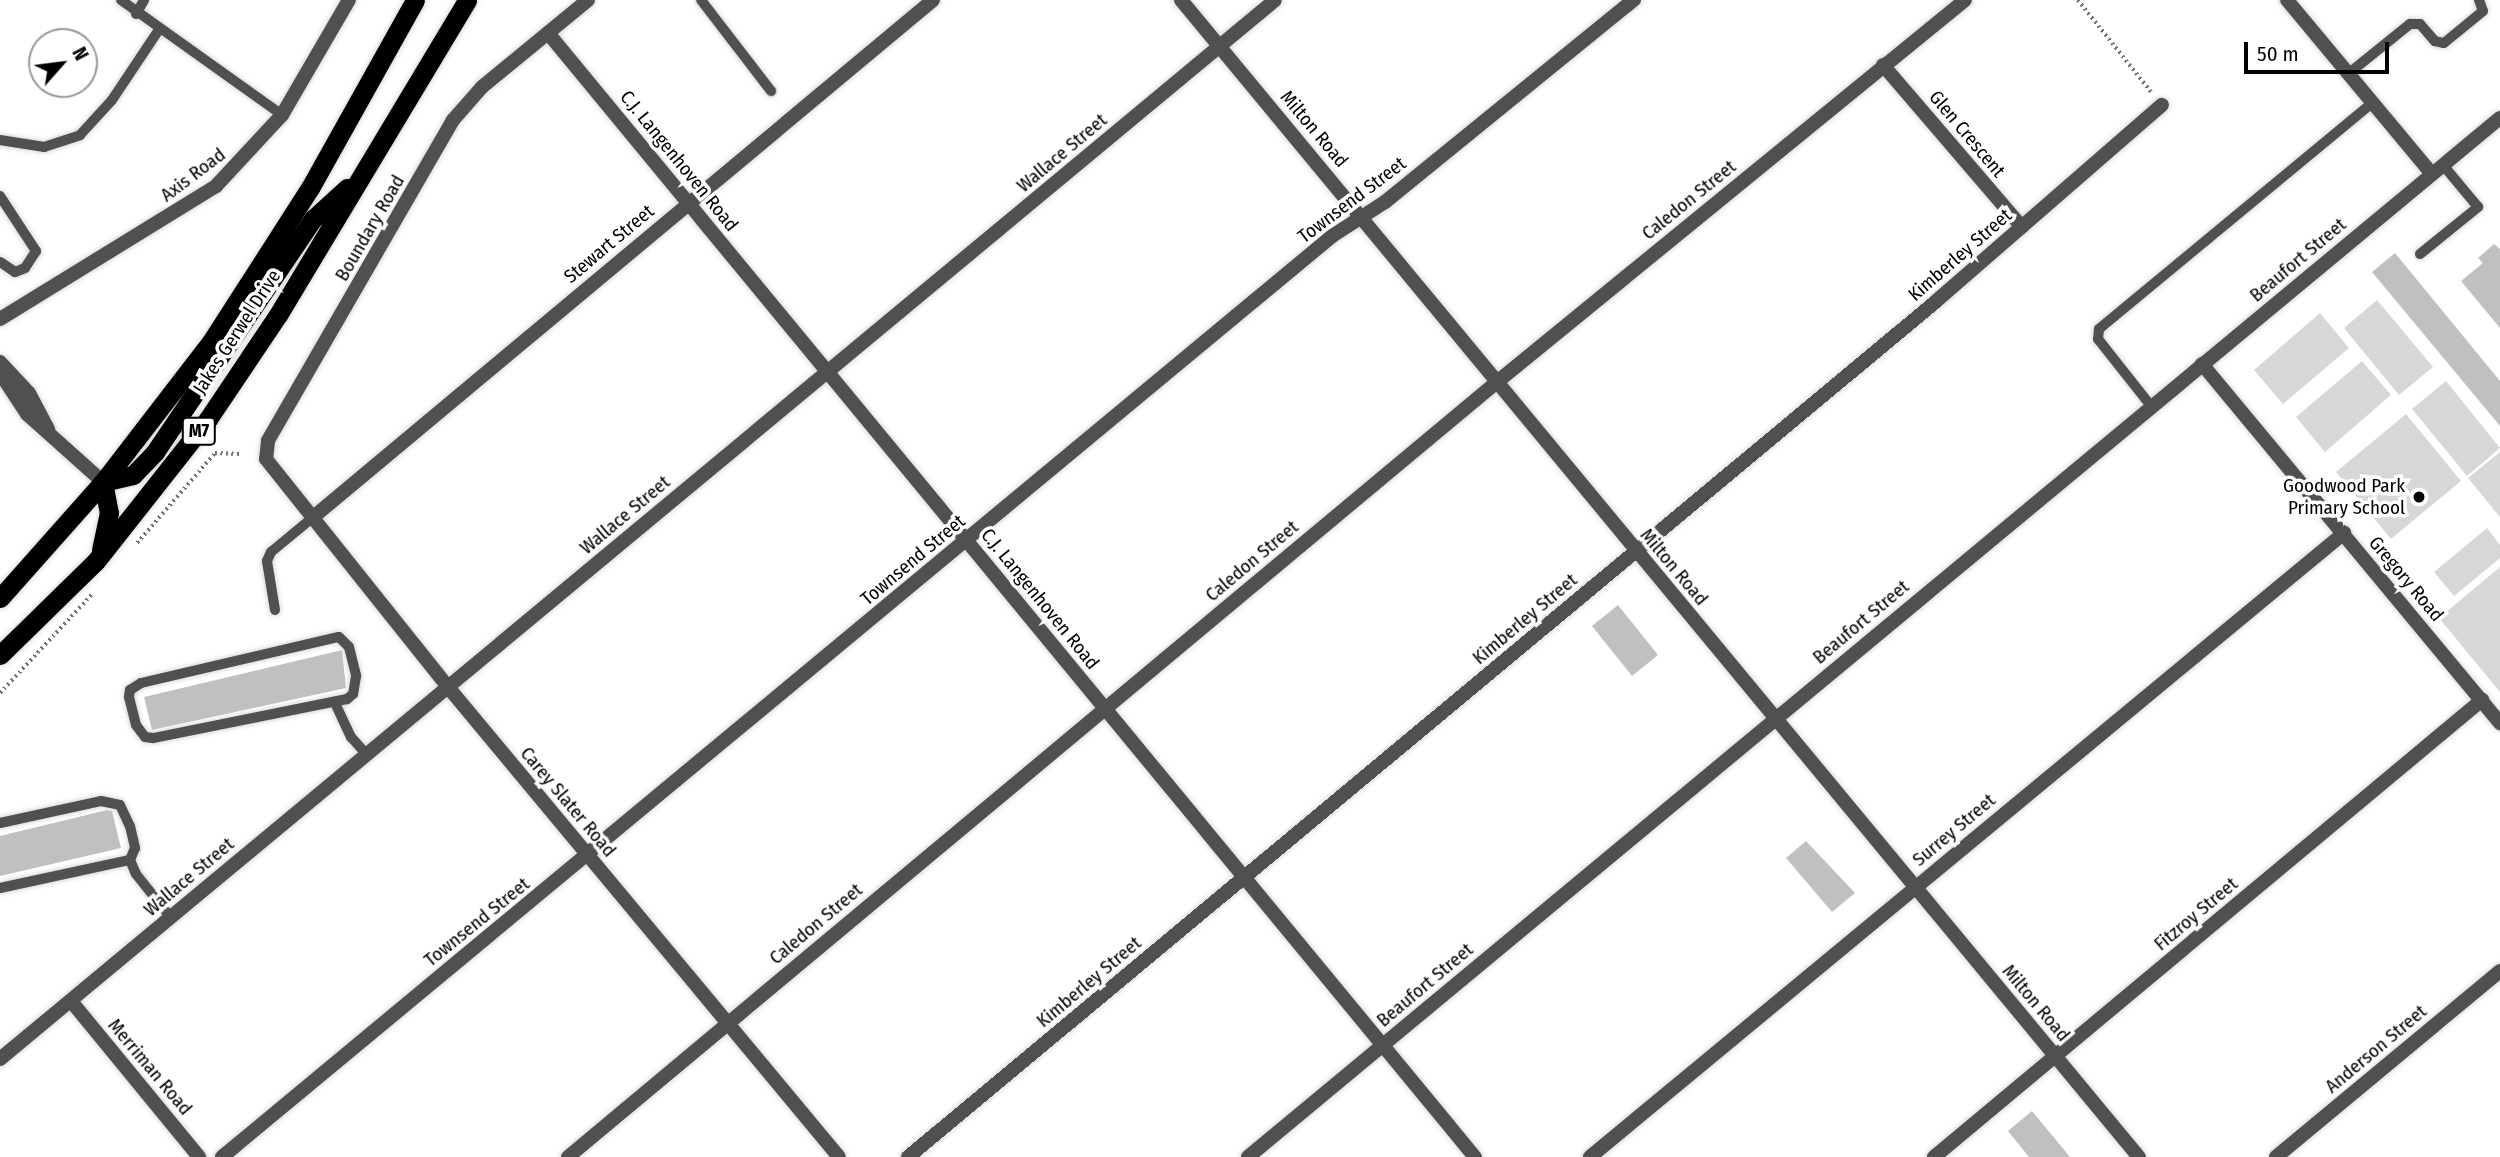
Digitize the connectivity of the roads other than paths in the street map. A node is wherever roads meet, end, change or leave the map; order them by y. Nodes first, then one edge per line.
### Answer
1 (121, 0) edge
2 (144, 0) edge
3 (349, 0) edge
4 (415, 0) edge
5 (467, 0) edge
6 (588, 0) edge
7 (701, 0) edge
8 (933, 0) edge
9 (1181, 0) edge
10 (1275, 0) edge
11 (1634, 0) edge
12 (1965, 0) edge
13 (2287, 0) edge
14 (2479, 0) edge
15 (136, 14) junction
16 (158, 31) junction
17 (548, 33) junction
18 (1220, 46) junction
19 (1883, 65) junction
20 (2348, 74) junction
21 (771, 91) dead end
22 (2372, 103) junction
23 (2162, 105) road end
24 (282, 115) junction
25 (2500, 118) edge
26 (0, 140) edge
27 (2438, 170) junction
28 (362, 178) junction
29 (0, 196) edge
30 (688, 203) junction
31 (1360, 217) junction
32 (2022, 227) junction
33 (2420, 254) dead end
34 (0, 262) edge
35 (0, 319) edge
36 (0, 362) edge
37 (2202, 364) junction
38 (828, 372) junction
39 (0, 373) edge
40 (1497, 382) junction
41 (2151, 406) junction
42 (48, 429) junction
43 (270, 468) joint
44 (103, 482) junction
45 (310, 519) junction
46 (2344, 533) junction
47 (967, 541) junction
48 (1635, 550) junction
49 (96, 561) junction
50 (0, 598) edge
51 (275, 610) dead end
52 (0, 655) edge
53 (448, 687) junction
54 (2482, 700) junction
55 (335, 702) junction
56 (1104, 708) junction
57 (1775, 718) junction
58 (2500, 723) edge
59 (367, 755) junction
60 (0, 823) edge
61 (587, 856) junction
62 (130, 860) junction
63 (1245, 878) junction
64 (0, 888) edge
65 (1914, 888) junction
66 (171, 918) junction
67 (2500, 971) edge
68 (71, 1001) junction
69 (728, 1024) junction
70 (1385, 1044) junction
71 (2055, 1056) junction
72 (0, 1059) edge
73 (199, 1157) edge
74 (222, 1157) edge
75 (568, 1157) edge
76 (839, 1157) edge
77 (908, 1157) edge
78 (1248, 1157) edge
79 (1475, 1157) edge
80 (1590, 1157) edge
81 (1934, 1157) edge
82 (2138, 1157) edge
83 (2276, 1157) edge

1 - 15 lane
2 - 15 lane
3 - 24 street, Axis Road
4 - 44 highway, Jakes Gerwel Drive / M7
5 - 28 highway, Jakes Gerwel Drive / M7
6 - 17 street, Boundary Road
7 - 21 lane
8 - 30 street, Stewart Street
9 - 18 street, Milton Road
10 - 18 street, Wallace Street
11 - 31 street, Townsend Street
12 - 19 street, Caledon Street
13 - 20 street
14 - 20 lane
15 - 16 lane
16 - 24 lane
16 - 26 lane
17 - 30 street, C.J. Langenhoven Road
17 - 43 street, Boundary Road
18 - 31 street, Milton Road
18 - 38 street, Wallace Street
19 - 32 street, Glen Crescent
19 - 40 street, Caledon Street
20 - 22 street
22 - 27 street
22 - 41 lane
23 - 32 street, Kimberley Street
24 - 35 street, Axis Road
25 - 27 street, Beaufort Street
27 - 33 lane
27 - 37 street, Beaufort Street
28 - 44 highway
28 - 49 highway, Jakes Gerwel Drive / M7
29 - 34 lane
30 - 38 street, C.J. Langenhoven Road
30 - 45 street, Stewart Street
31 - 40 street, Milton Road
31 - 47 street, Townsend Street
32 - 48 street, Kimberley Street
36 - 42 street
37 - 41 street, Beaufort Street
37 - 46 street, Gregory Road
38 - 47 street, C.J. Langenhoven Road
38 - 53 street, Wallace Street
39 - 42 street
40 - 48 street, Milton Road
40 - 56 street, Caledon Street
41 - 57 street, Beaufort Street
42 - 44 street
43 - 45 street, Carey Slater Road
44 - 49 highway
44 - 50 highway, Jakes Gerwel Drive / M7
45 - 51 lane
45 - 53 street, Carey Slater Road
46 - 54 street, Gregory Road
46 - 65 street, Surrey Street
47 - 56 street, C.J. Langenhoven Road
47 - 61 street, Townsend Street
48 - 57 street, Milton Road
48 - 63 street, Kimberley Street
49 - 52 highway, Jakes Gerwel Drive / M7
53 - 59 street, Wallace Street
53 - 61 street, Carey Slater Road
54 - 58 street, Gregory Road
54 - 71 street, Fitzroy Street
55 - 55 lane
55 - 59 lane
56 - 63 street, C.J. Langenhoven Road
56 - 69 street, Caledon Street
57 - 65 street, Milton Road
57 - 70 street, Beaufort Street
59 - 66 street, Wallace Street
60 - 62 lane
61 - 69 street, Carey Slater Road
61 - 74 street, Townsend Street
62 - 64 lane
62 - 66 lane
63 - 70 street, C.J. Langenhoven Road
63 - 77 street, Kimberley Street
65 - 71 street, Milton Road
65 - 80 street, Surrey Street
66 - 68 street, Wallace Street
67 - 83 street, Anderson Street
68 - 72 street, Wallace Street
68 - 73 street, Merriman Road
69 - 75 street, Caledon Street
69 - 76 street, Carey Slater Road
70 - 78 street, Beaufort Street
70 - 79 street, C.J. Langenhoven Road
71 - 81 street, Fitzroy Street
71 - 82 street, Milton Road

